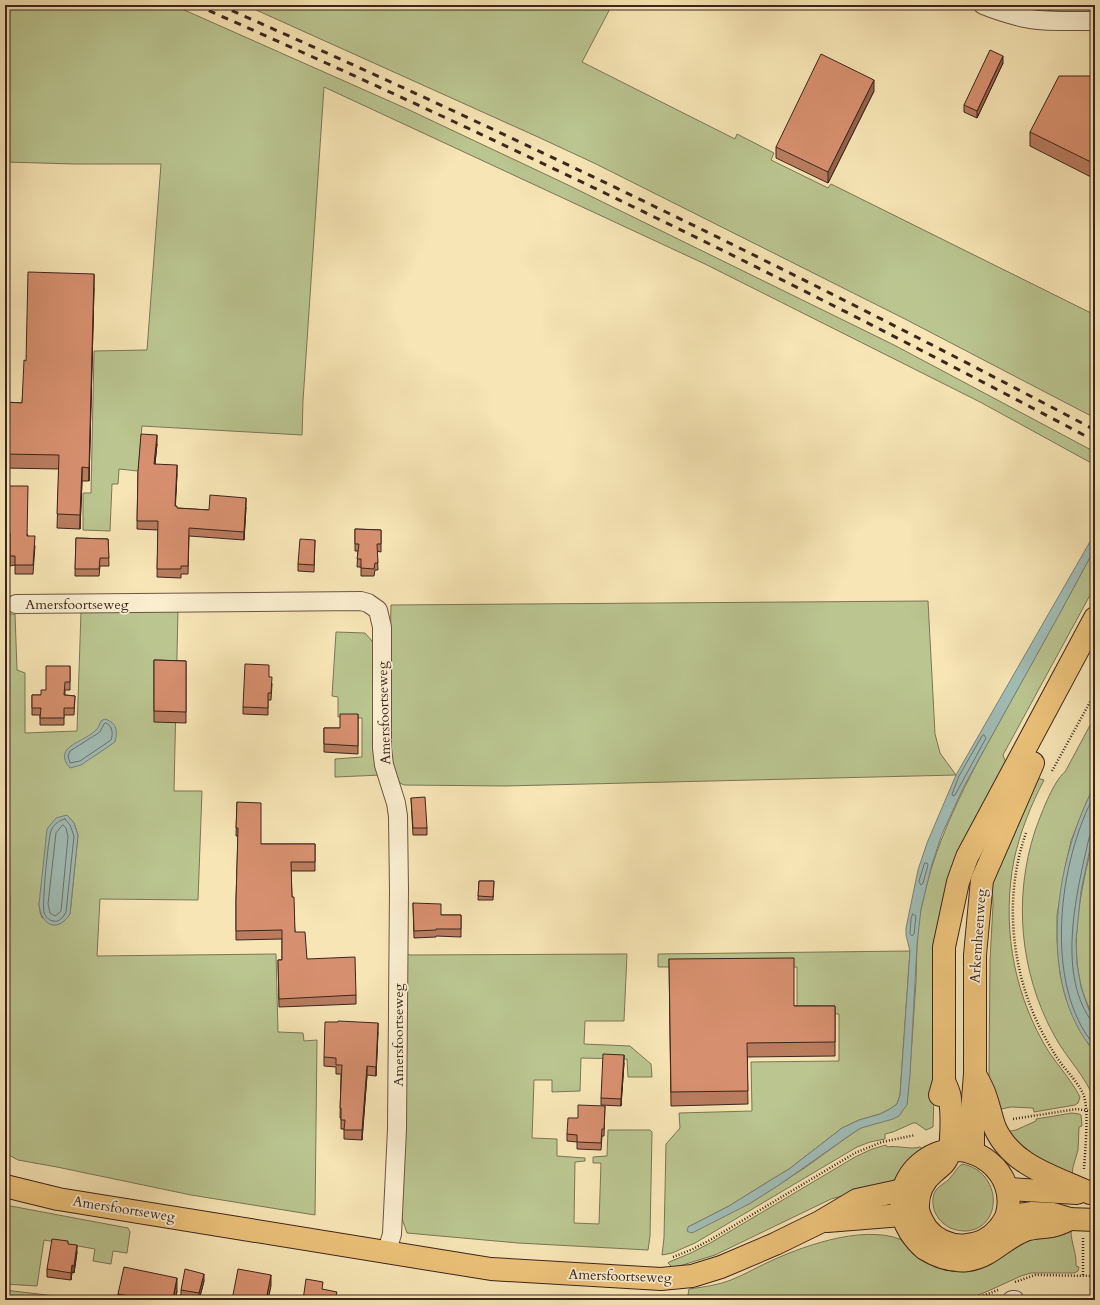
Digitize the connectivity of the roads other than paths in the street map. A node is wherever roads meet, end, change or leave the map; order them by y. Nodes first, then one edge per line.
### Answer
1 (982, 5) edge
2 (1095, 22) edge
3 (16, 604) dead end
4 (1095, 618) edge
5 (1095, 649) edge
6 (975, 1074) junction
7 (944, 1151) junction
8 (973, 1153) junction
9 (5, 1186) edge
10 (903, 1190) junction
11 (1008, 1190) junction
12 (1092, 1193) edge
13 (910, 1220) junction
14 (820, 1222) junction
15 (1009, 1227) junction
16 (1089, 1228) edge
17 (387, 1251) junction

1 - 2 street
3 - 17 street, Amersfoortseweg
4 - 7 main road, Arkemheenweg
5 - 6 main road, Arkemheenweg
6 - 8 main road, Arkemheenweg
6 - 12 main road
7 - 8 main road
7 - 10 main road
7 - 13 main road
8 - 11 main road
9 - 17 main road, Amersfoortseweg
10 - 13 main road
10 - 14 main road, Amersfoortseweg
11 - 12 main road
11 - 15 main road
13 - 14 main road
13 - 15 main road
14 - 17 main road, Amersfoortseweg
15 - 16 main road

